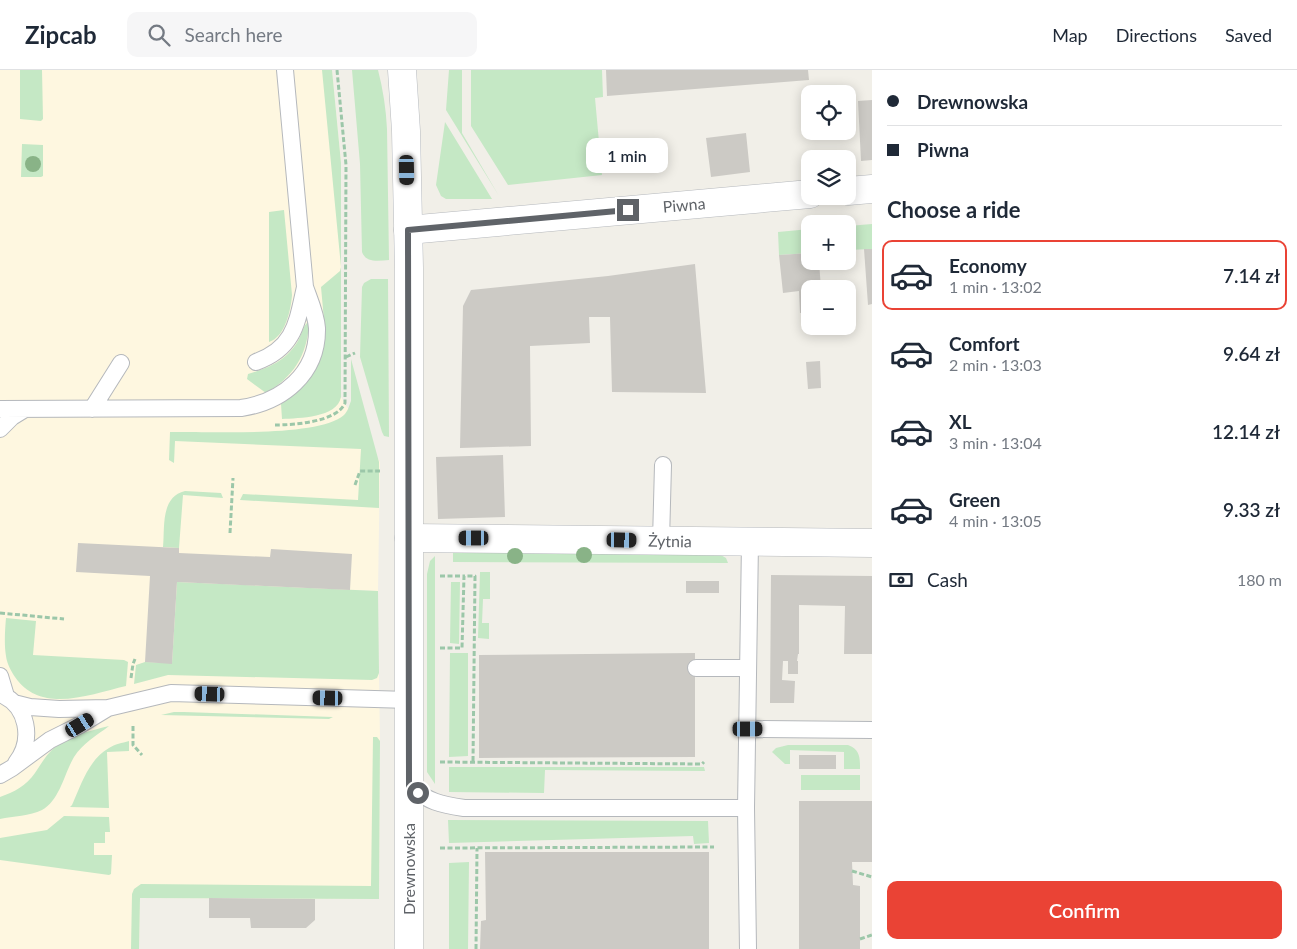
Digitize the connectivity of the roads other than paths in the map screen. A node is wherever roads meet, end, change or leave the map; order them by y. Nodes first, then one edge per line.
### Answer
1 (285, 70) edge
2 (402, 70) edge
3 (872, 189) edge
4 (856, 190) edge
5 (801, 195) edge
6 (408, 230) junction
7 (306, 287) junction
8 (256, 362) dead end
9 (121, 363) dead end
10 (0, 409) edge
11 (25, 409) junction
12 (92, 409) junction
13 (0, 429) edge
14 (663, 465) dead end
15 (409, 538) junction
16 (662, 541) junction
17 (750, 542) junction
18 (872, 543) edge
19 (696, 668) dead end
20 (748, 668) junction
21 (0, 676) edge
22 (7, 698) edge
23 (408, 700) junction
24 (108, 708) junction
25 (748, 729) junction
26 (872, 730) edge
27 (6, 771) edge
28 (409, 787) junction
29 (746, 808) junction
30 (409, 949) edge
31 (748, 949) edge

1 - 7 lane
2 - 6 street, Drewnowska
3 - 4 street
5 - 6 street, Piwna
6 - 15 street, Drewnowska
7 - 8 lane
7 - 12 lane
9 - 12 lane
10 - 11 lane
11 - 12 lane
11 - 13 lane
14 - 16 lane
15 - 16 street, Żytnia
15 - 23 street, Drewnowska
16 - 17 street, Żytnia
17 - 18 street, Żytnia
17 - 20 lane
19 - 20 lane
20 - 25 lane
21 - 22 lane
22 - 24 lane
22 - 27 lane
23 - 24 lane
23 - 28 street, Drewnowska
24 - 27 lane
25 - 26 lane
25 - 29 lane
28 - 29 lane
28 - 30 street, Drewnowska
29 - 31 lane

